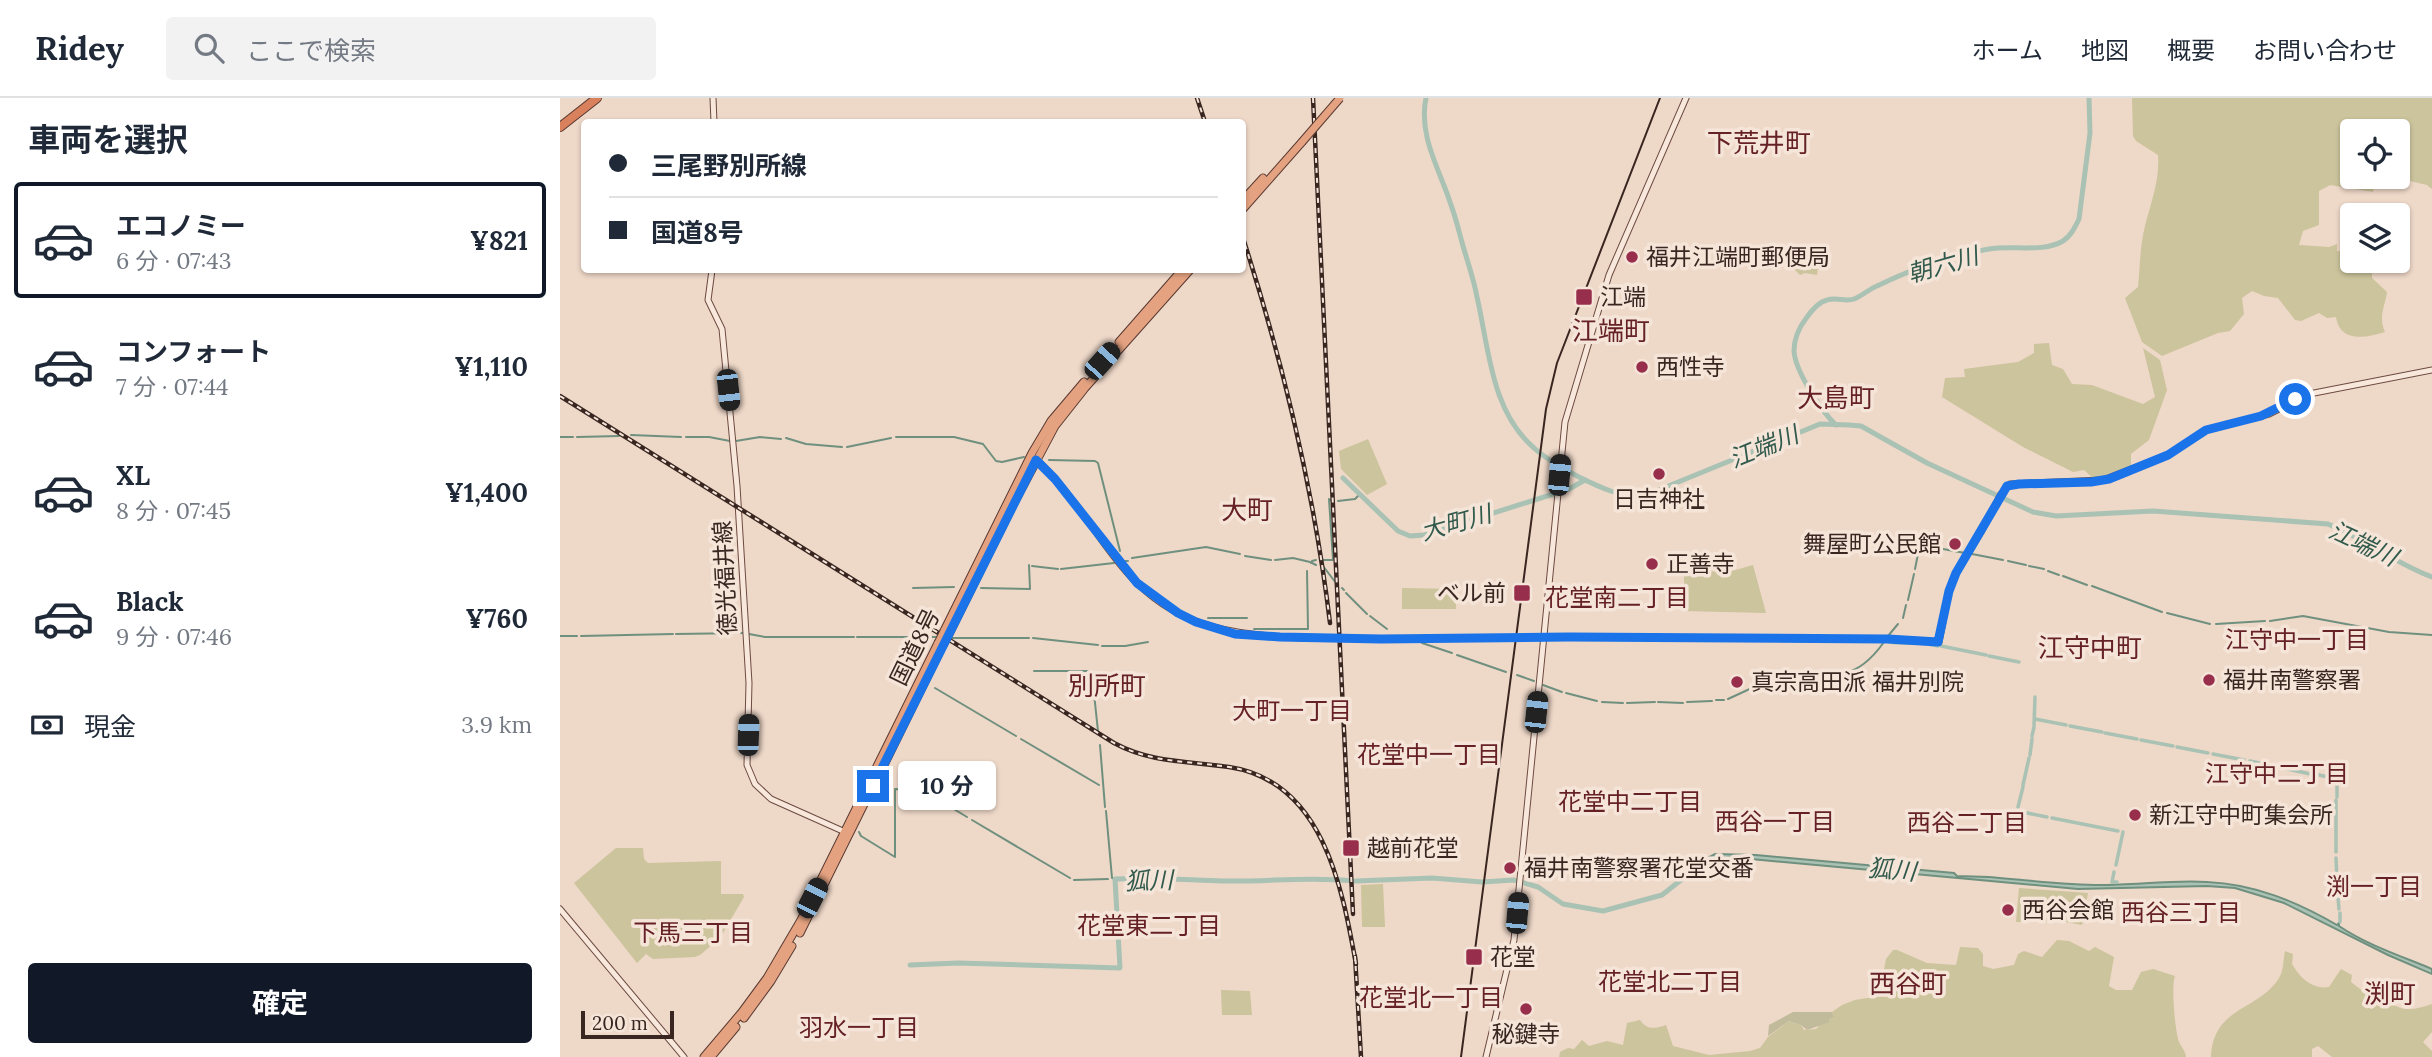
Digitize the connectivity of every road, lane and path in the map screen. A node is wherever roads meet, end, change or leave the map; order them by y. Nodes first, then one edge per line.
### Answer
1 (589, 98) edge
2 (597, 98) edge
3 (713, 98) edge
4 (1334, 98) edge
5 (1340, 98) edge
6 (1686, 98) edge
7 (714, 119) edge
8 (560, 121) edge
9 (560, 127) edge
10 (1300, 140) junction
11 (1246, 197) edge
12 (1246, 205) edge
13 (712, 273) edge
14 (1179, 273) edge
15 (1187, 273) edge
16 (2432, 370) edge
17 (1034, 456) junction
18 (1543, 637) junction
19 (941, 644) junction
20 (845, 832) junction
21 (560, 909) edge
22 (684, 1057) edge
23 (705, 1057) edge
24 (711, 1057) edge
25 (1486, 1057) edge

1 - 8 highway
2 - 9 highway
3 - 7 main road
4 - 10 highway, bridge
5 - 10 highway, bridge
6 - 18 main road
10 - 11 highway
10 - 12 highway
13 - 20 main road, 徳光福井線
14 - 17 highway, 国道8号
15 - 17 highway, 国道8号
16 - 18 main road
17 - 18 main road, bridge
17 - 19 highway, 国道8号, bridge
18 - 25 main road
19 - 20 highway, 国道8号
19 - 24 highway, 国道8号
20 - 23 highway, 国道8号
21 - 22 main road

